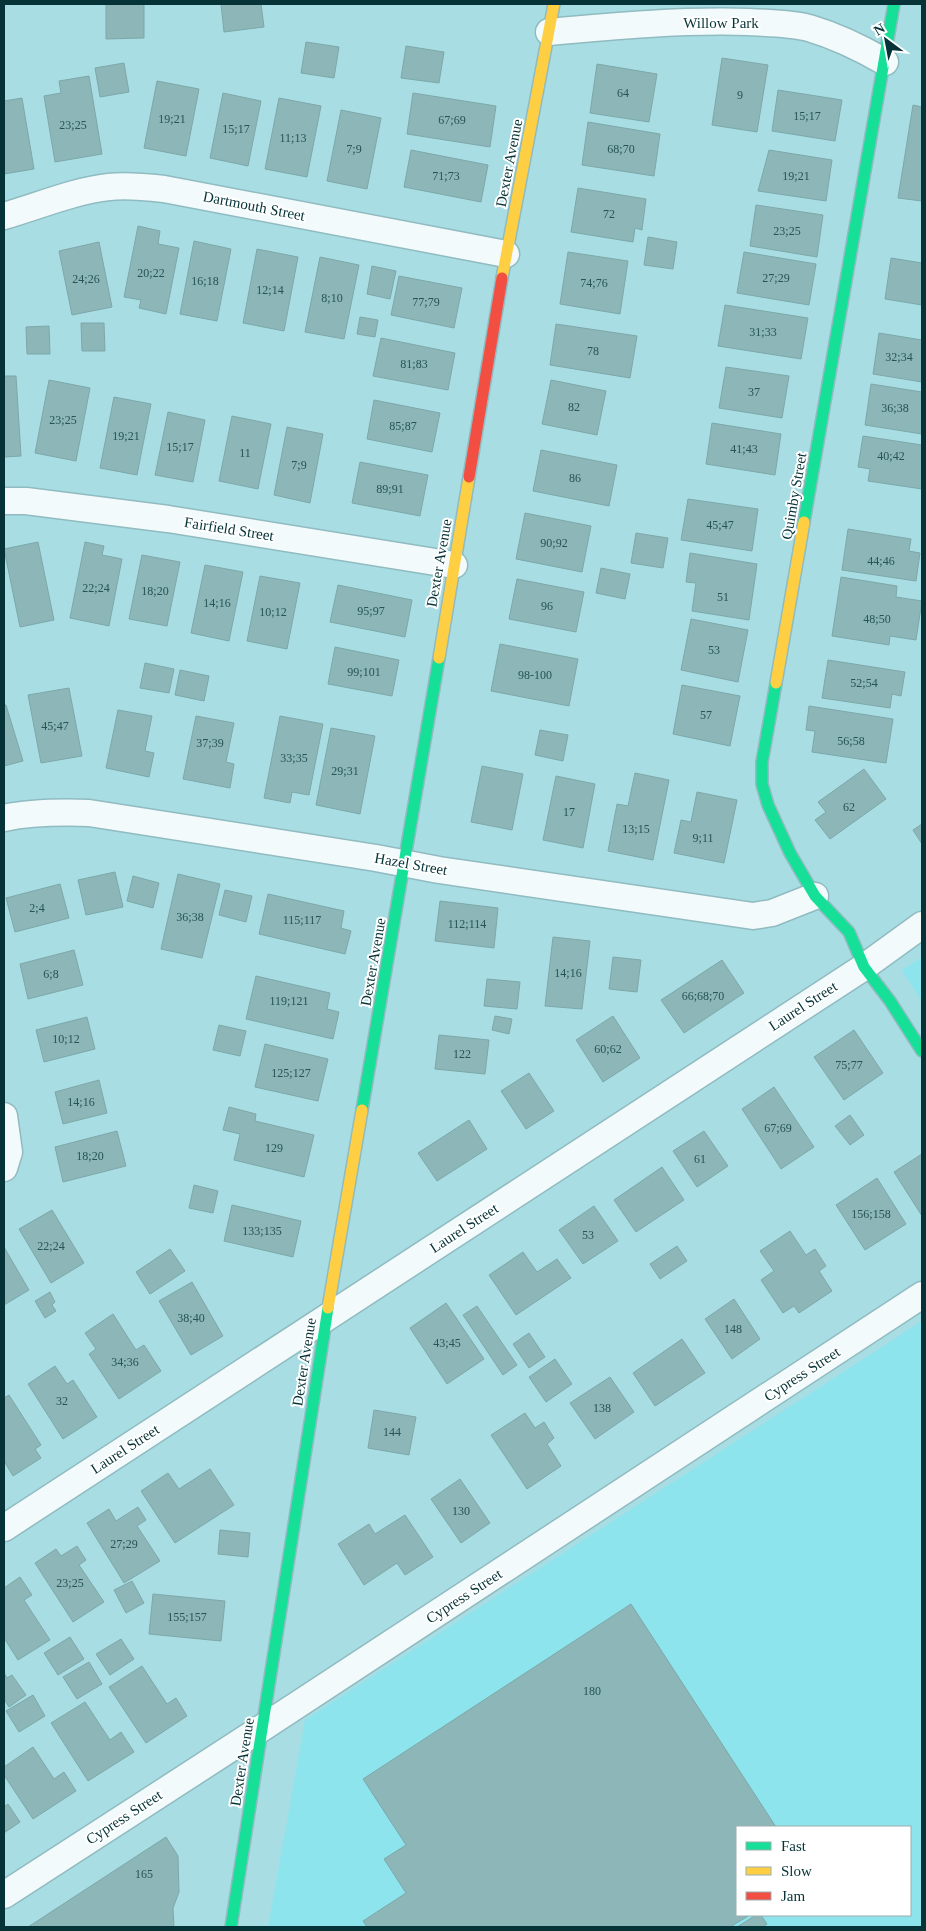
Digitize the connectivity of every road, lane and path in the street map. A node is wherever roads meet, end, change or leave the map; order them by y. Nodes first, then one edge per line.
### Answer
1 (554, 4) edge
2 (894, 4) edge
3 (549, 32) junction
4 (885, 62) junction
5 (4, 216) edge
6 (506, 254) junction
7 (4, 501) edge
8 (454, 565) junction
9 (4, 818) edge
10 (405, 865) junction
11 (815, 896) junction
12 (922, 925) edge
13 (864, 967) junction
14 (922, 1051) edge
15 (4, 1116) edge
16 (4, 1168) edge
17 (922, 1295) edge
18 (326, 1318) junction
19 (4, 1528) edge
20 (262, 1728) junction
21 (4, 1895) edge
22 (231, 1927) edge

1 - 3 street, Dexter Avenue
2 - 4 street, Quimby Street
3 - 4 street, Willow Park
3 - 6 street, Dexter Avenue
4 - 11 street, Quimby Street
5 - 6 street, Dartmouth Street
6 - 8 street, Dexter Avenue
7 - 8 street, Fairfield Street
8 - 10 street, Dexter Avenue
9 - 10 street, Hazel Street
10 - 11 street, Hazel Street
10 - 18 street, Dexter Avenue
11 - 13 street, Quimby Street
12 - 13 street, Laurel Street
13 - 14 street
13 - 18 street, Laurel Street
15 - 16 street
17 - 20 street, Cypress Street
18 - 19 street, Laurel Street
18 - 20 street, Dexter Avenue
20 - 21 street, Cypress Street
20 - 22 street, Dexter Avenue

